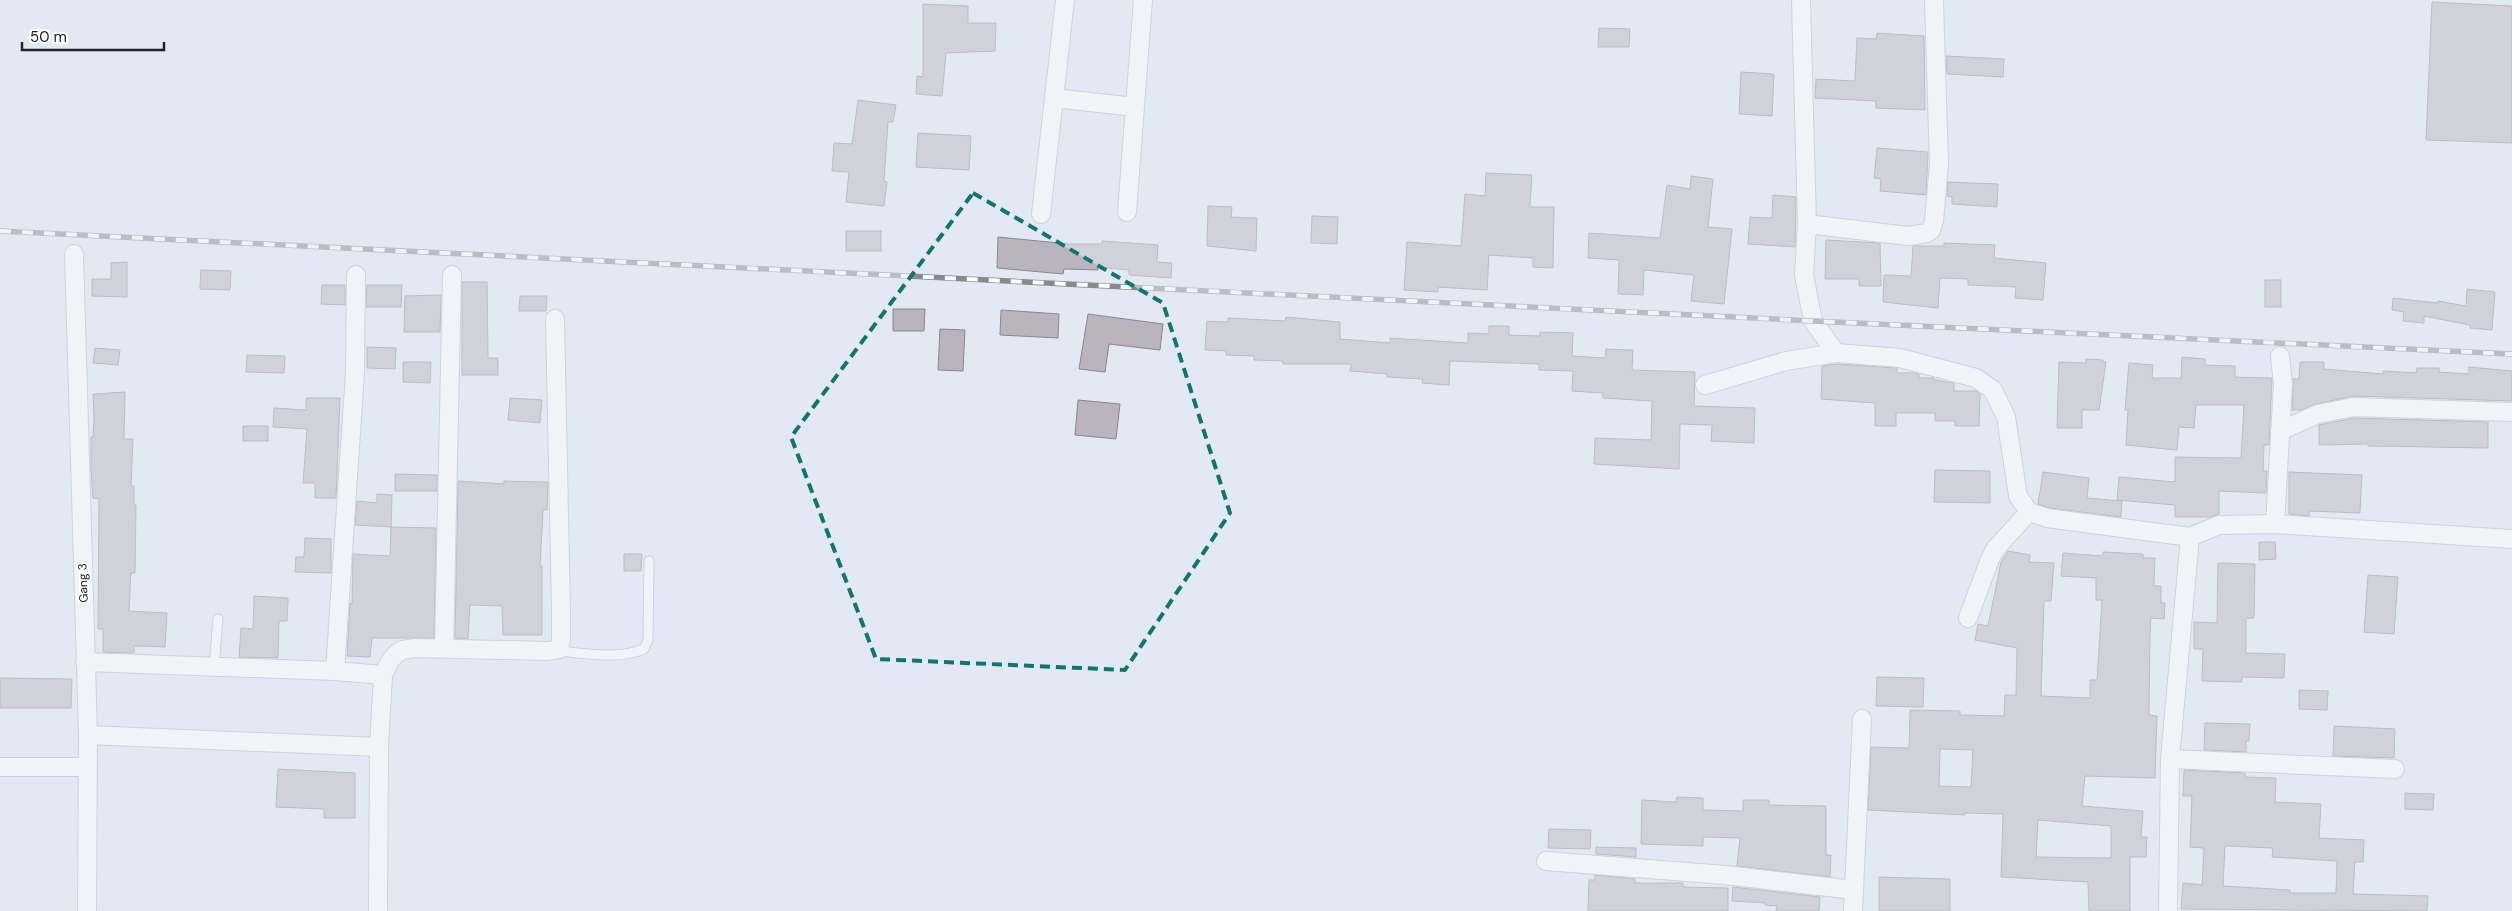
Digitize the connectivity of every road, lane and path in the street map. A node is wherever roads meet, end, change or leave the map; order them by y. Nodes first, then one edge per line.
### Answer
1 (1065, 0) edge
2 (1143, 0) edge
3 (1801, 0) edge
4 (1934, 0) edge
5 (1054, 98) junction
6 (1135, 107) junction
7 (1127, 212) dead end
8 (1041, 214) dead end
9 (1807, 224) junction
10 (74, 254) dead end
11 (356, 275) dead end
12 (452, 275) dead end
13 (556, 319) dead end
14 (1836, 353) junction
15 (2280, 356) dead end
16 (1705, 385) dead end
17 (2512, 412) edge
18 (2280, 431) junction
19 (2029, 512) junction
20 (2275, 524) junction
21 (2190, 538) junction
22 (2512, 539) edge
23 (649, 561) dead end
24 (1968, 618) dead end
25 (218, 619) dead end
26 (444, 647) junction
27 (554, 651) junction
28 (85, 662) junction
29 (214, 666) junction
30 (335, 671) junction
31 (383, 675) junction
32 (1862, 719) dead end
33 (88, 735) junction
34 (379, 747) junction
35 (2170, 759) junction
36 (0, 767) edge
37 (87, 767) junction
38 (2395, 768) dead end
39 (1546, 861) dead end
40 (1854, 890) junction
41 (87, 911) edge
42 (378, 911) edge
43 (1853, 911) edge
44 (2168, 911) edge

1 - 5 street
2 - 6 street
3 - 9 street
4 - 9 street
5 - 6 street
5 - 8 street
6 - 7 street
9 - 14 street
10 - 28 street, Gang 3
11 - 30 street
12 - 26 street
13 - 27 street
14 - 16 street
14 - 19 street
15 - 18 street
17 - 18 street
18 - 20 street
19 - 21 street
19 - 24 street
20 - 21 street
20 - 22 street
21 - 35 street
23 - 27 lane
25 - 29 lane
26 - 27 street
26 - 31 street
28 - 29 street
28 - 33 street, Gang 3
29 - 30 street
30 - 31 street
31 - 34 street
32 - 40 street
33 - 34 street
33 - 37 street, Gang 3
34 - 42 street
35 - 38 street
35 - 44 street
36 - 37 street
37 - 41 street, Gang 3
39 - 40 street
40 - 43 street

